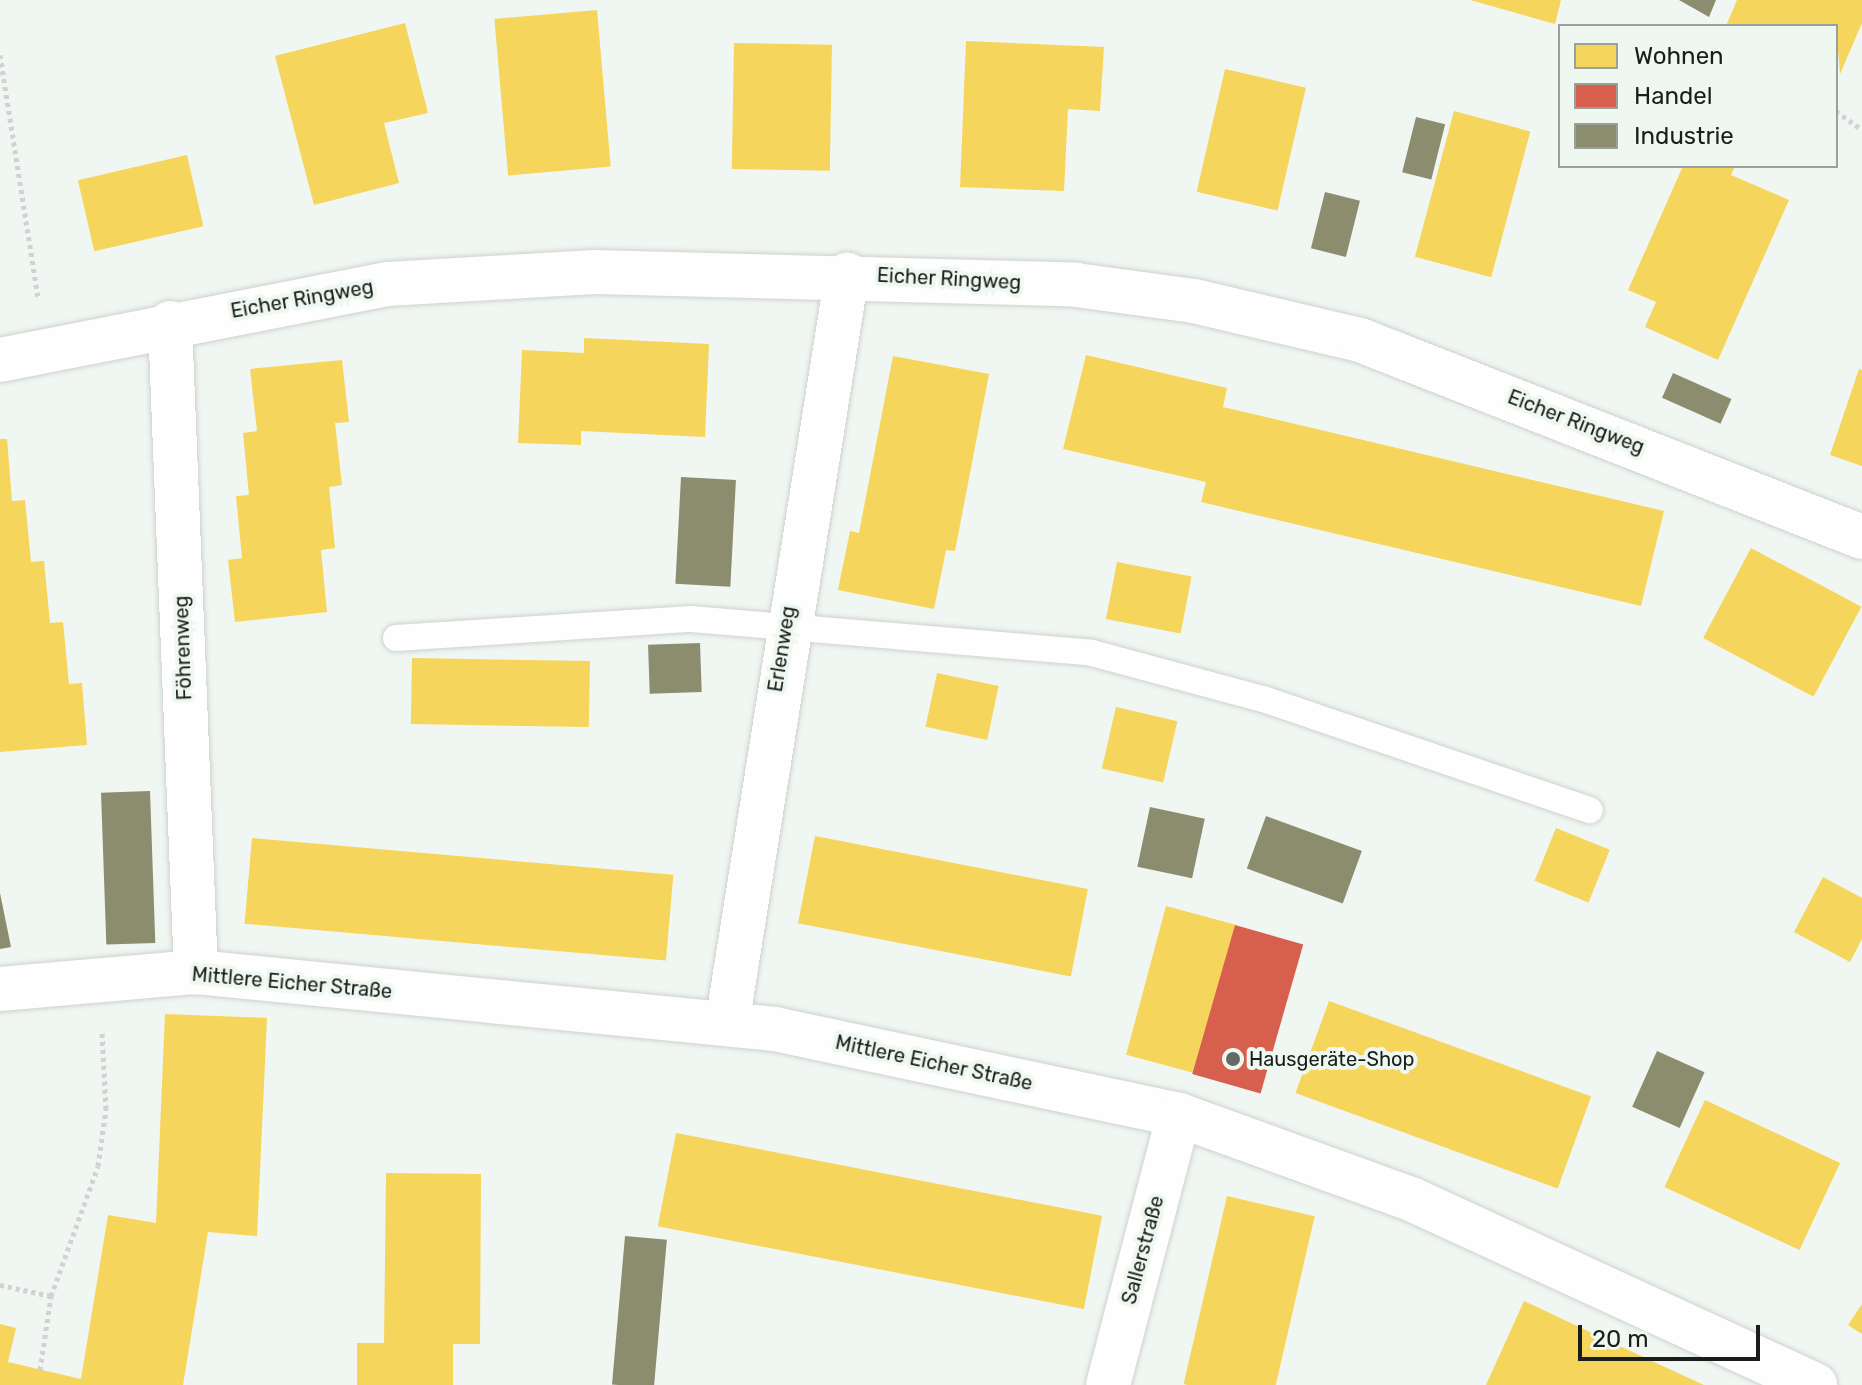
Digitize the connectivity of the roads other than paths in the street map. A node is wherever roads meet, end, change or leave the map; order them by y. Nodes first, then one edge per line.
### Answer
1 (847, 275) junction
2 (170, 323) junction
3 (0, 360) edge
4 (1862, 537) edge
5 (785, 627) junction
6 (396, 638) dead end
7 (1590, 810) dead end
8 (196, 972) junction
9 (0, 989) edge
10 (727, 1024) junction
11 (1179, 1115) junction
12 (1108, 1385) edge
13 (1815, 1385) edge

1 - 2 street, Eicher Ringweg
1 - 4 street, Eicher Ringweg
1 - 5 street, Erlenweg
2 - 3 street, Eicher Ringweg
2 - 8 street, Föhrenweg
5 - 6 lane
5 - 7 lane
5 - 10 street, Erlenweg
8 - 9 street, Mittlere Eicher Straße
8 - 10 street, Mittlere Eicher Straße
10 - 11 street, Mittlere Eicher Straße
11 - 12 street, Sallerstraße
11 - 13 street, Mittlere Eicher Straße

